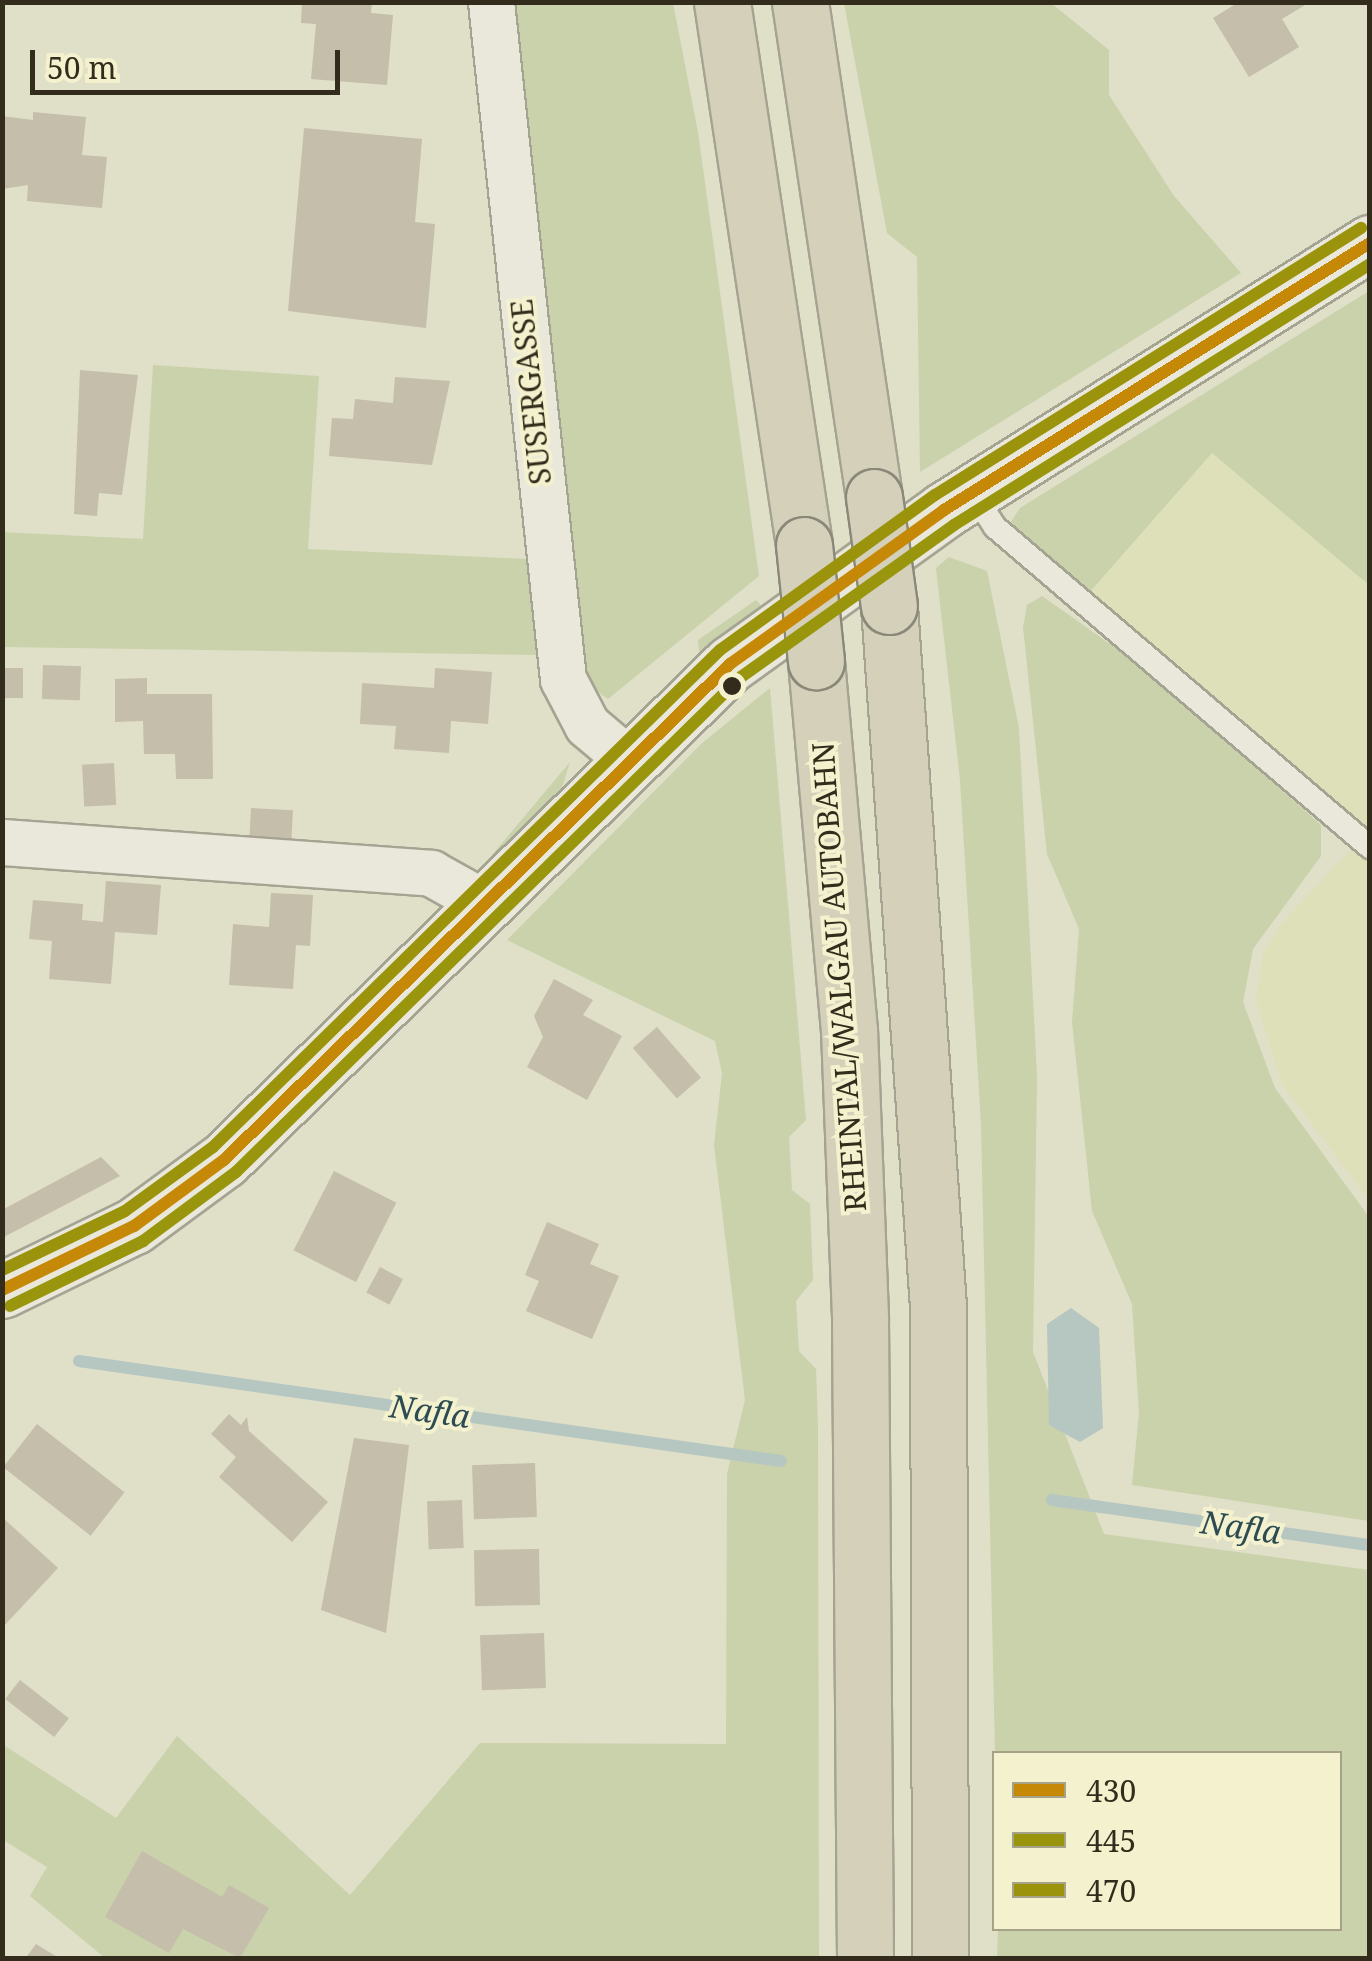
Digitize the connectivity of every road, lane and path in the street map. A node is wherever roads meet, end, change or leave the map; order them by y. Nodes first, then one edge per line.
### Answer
1 (492, 2) edge
2 (722, 2) edge
3 (800, 2) edge
4 (1370, 242) edge
5 (972, 492) junction
6 (876, 586) junction
7 (626, 758) junction
8 (2, 842) edge
9 (1370, 847) edge
10 (484, 902) junction
11 (2, 1290) edge
12 (865, 1958) edge
13 (940, 1958) edge

1 - 7 street, SUSERGASSE
2 - 12 highway, RHEINTAL/WALGAU AUTOBAHN, bridge
3 - 6 highway, bridge
4 - 5 main road
5 - 6 main road
5 - 9 lane
6 - 7 main road
6 - 13 highway
7 - 10 main road
8 - 10 street
10 - 11 main road

